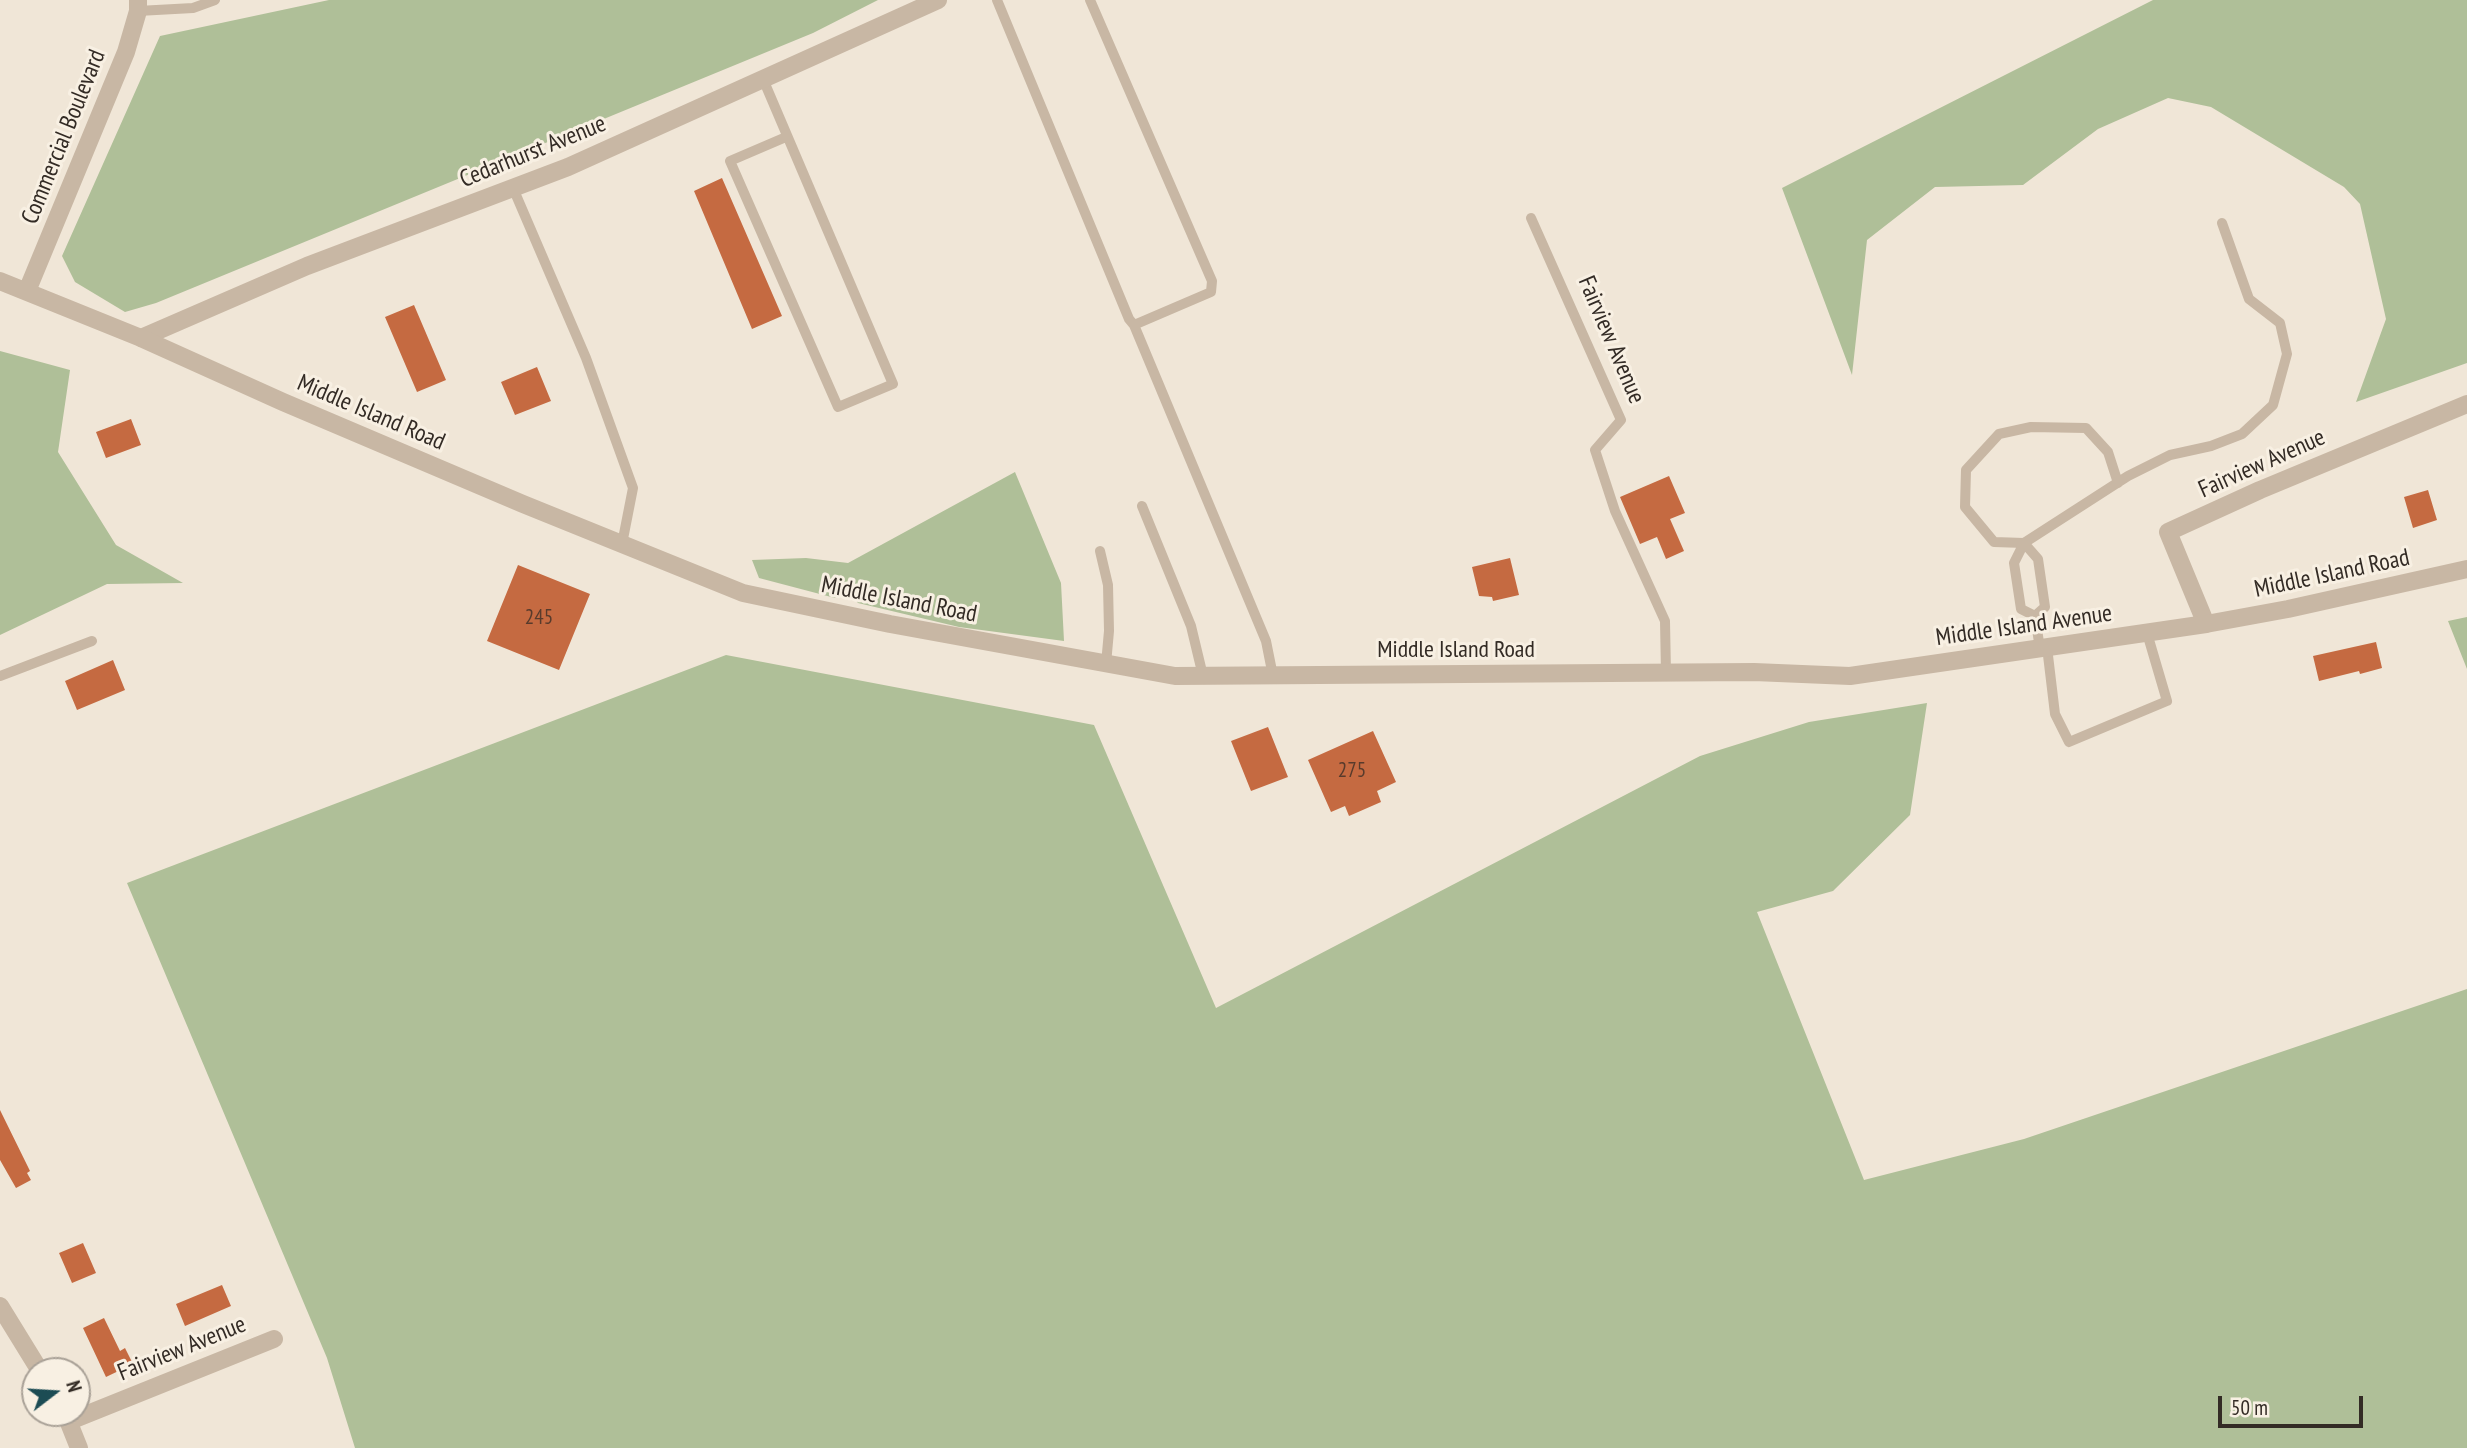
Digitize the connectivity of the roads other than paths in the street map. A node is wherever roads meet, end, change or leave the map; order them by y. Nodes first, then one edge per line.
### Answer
1 (215, 0) edge
2 (938, 0) edge
3 (997, 0) edge
4 (1090, 0) edge
5 (138, 6) edge
6 (763, 79) junction
7 (786, 137) junction
8 (513, 188) junction
9 (1531, 218) dead end
10 (2222, 223) dead end
11 (0, 281) edge
12 (27, 291) junction
13 (1134, 325) junction
14 (141, 338) junction
15 (2467, 404) edge
16 (2118, 483) junction
17 (1142, 506) dead end
18 (2024, 543) junction
19 (622, 544) junction
20 (1100, 551) dead end
21 (2467, 569) edge
22 (2035, 616) junction
23 (2206, 624) junction
24 (2147, 633) junction
25 (92, 641) dead end
26 (2043, 648) junction
27 (1107, 664) junction
28 (1666, 673) junction
29 (0, 676) edge
30 (1203, 676) junction
31 (1273, 676) junction
32 (1850, 676) joint
33 (0, 1306) edge
34 (274, 1339) dead end
35 (31, 1357) edge
36 (91, 1408) edge
37 (72, 1427) edge
38 (79, 1448) edge

1 - 5 lane
2 - 6 street, Cedarhurst Avenue
3 - 13 lane
4 - 13 lane
5 - 12 street, Commercial Boulevard
6 - 7 lane
6 - 8 street, Cedarhurst Avenue
7 - 7 lane
8 - 14 street, Cedarhurst Avenue
8 - 19 lane
9 - 28 lane, Fairview Avenue
10 - 16 lane
11 - 12 street, Middle Island Road
12 - 14 street, Middle Island Road
13 - 31 lane
14 - 19 street, Middle Island Road
15 - 23 street, Fairview Avenue
16 - 18 lane
16 - 18 lane
17 - 30 lane
18 - 22 lane
18 - 22 lane
19 - 27 street, Middle Island Road
20 - 27 lane
21 - 23 street, Middle Island Road
22 - 26 lane
23 - 24 street, Middle Island Avenue
24 - 26 street, Middle Island Avenue
24 - 26 lane
25 - 29 lane
26 - 32 street, Middle Island Avenue
27 - 30 street, Middle Island Road
28 - 31 street, Middle Island Road
28 - 32 street, Middle Island Road
30 - 31 street, Middle Island Road
33 - 35 street
34 - 36 street, Fairview Avenue
37 - 38 street

